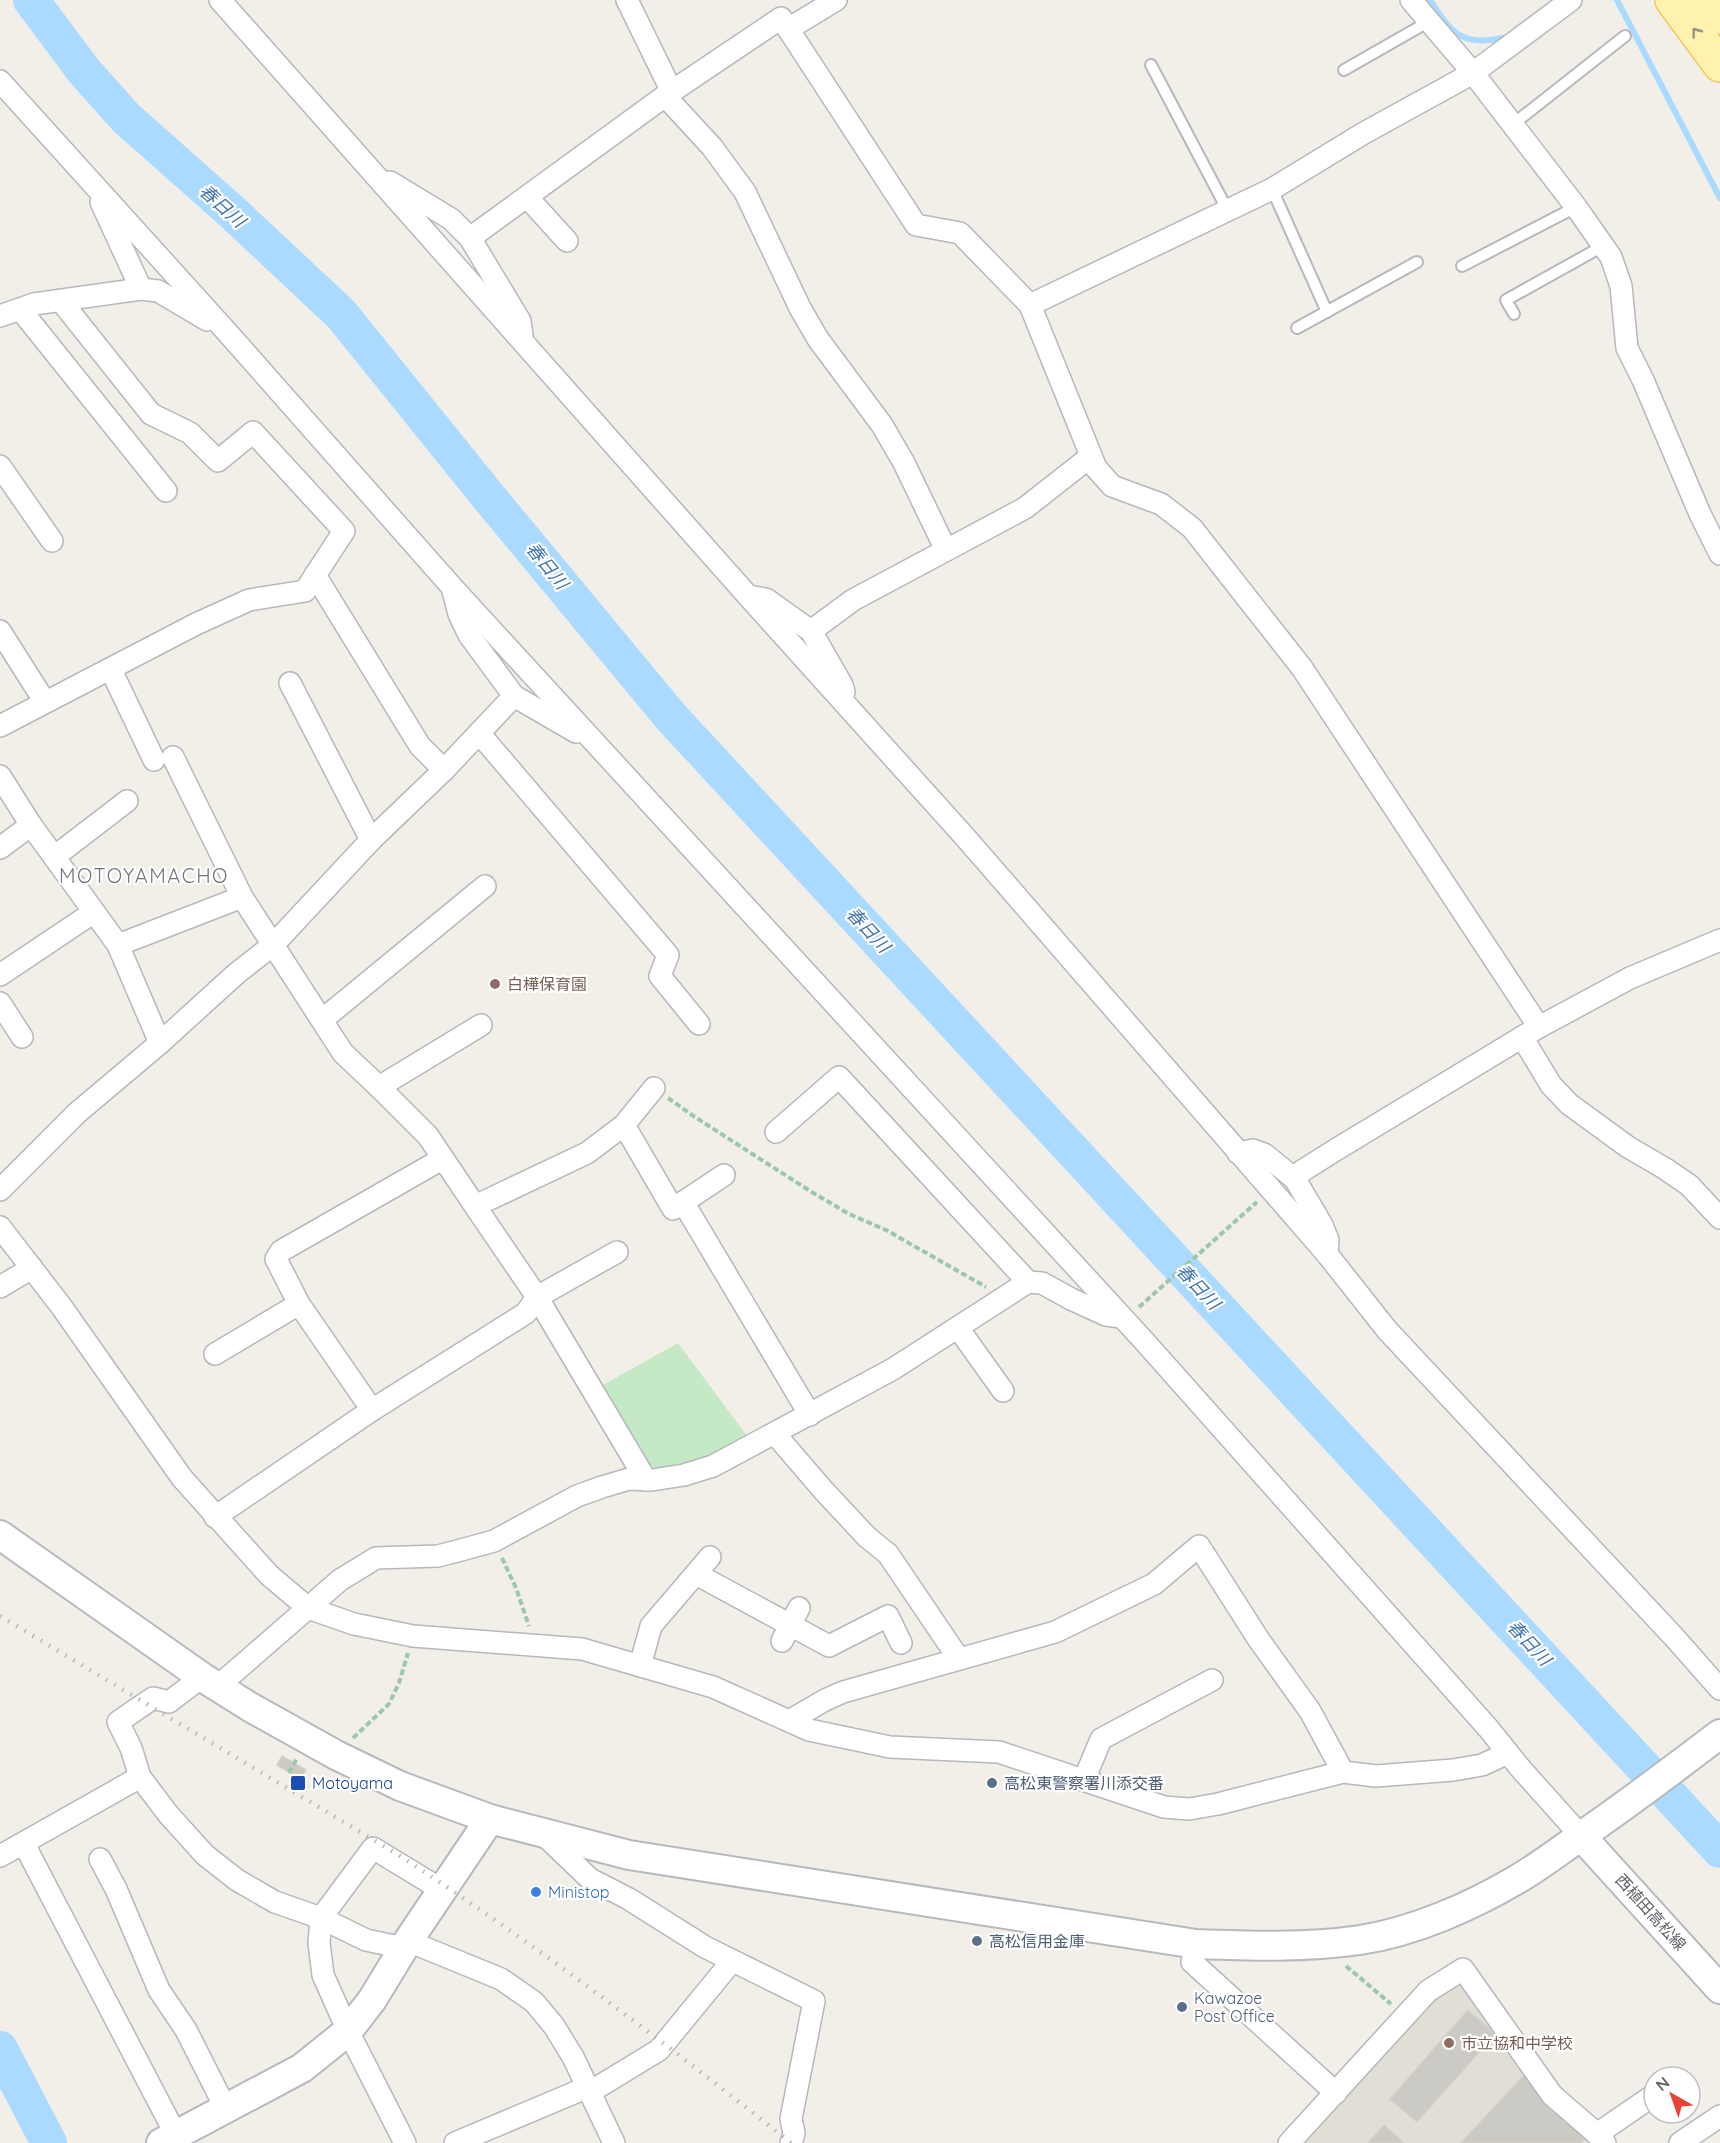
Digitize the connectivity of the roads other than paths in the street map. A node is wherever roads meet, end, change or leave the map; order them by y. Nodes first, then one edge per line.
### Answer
1 (220, 0) edge
2 (627, 0) edge
3 (836, 0) edge
4 (1411, 0) edge
5 (1571, 0) edge
6 (1672, 0) edge
7 (1707, 0) edge
8 (1720, 17) edge
9 (1428, 22) junction
10 (788, 29) junction
11 (1625, 36) dead end
12 (1150, 65) dead end
13 (1720, 65) edge
14 (1344, 70) dead end
15 (1473, 73) junction
16 (0, 81) edge
17 (669, 94) junction
18 (1512, 125) junction
19 (372, 171) junction
20 (92, 183) junction
21 (1272, 189) junction
22 (527, 197) junction
23 (1576, 207) junction
24 (1228, 211) junction
25 (470, 238) junction
26 (567, 241) dead end
27 (1603, 246) junction
28 (1417, 262) dead end
29 (1462, 266) dead end
30 (141, 289) junction
31 (61, 301) junction
32 (1030, 305) junction
33 (21, 309) junction
34 (1327, 312) junction
35 (1514, 314) dead end
36 (0, 316) edge
37 (1297, 328) dead end
38 (226, 331) junction
39 (523, 342) junction
40 (1090, 456) junction
41 (0, 466) edge
42 (166, 491) dead end
43 (52, 541) dead end
44 (946, 550) junction
45 (1720, 554) edge
46 (315, 575) junction
47 (452, 587) junction
48 (748, 596) junction
49 (0, 631) edge
50 (811, 632) junction
51 (111, 670) junction
52 (290, 683) dead end
53 (514, 696) junction
54 (45, 702) junction
55 (848, 707) junction
56 (0, 726) edge
57 (479, 733) junction
58 (596, 744) junction
59 (444, 770) junction
60 (0, 776) edge
61 (127, 801) dead end
62 (31, 825) junction
63 (370, 840) junction
64 (0, 848) edge
65 (54, 857) junction
66 (485, 886) dead end
67 (242, 897) junction
68 (94, 912) junction
69 (1720, 940) edge
70 (118, 945) junction
71 (273, 945) junction
72 (0, 975) edge
73 (0, 1003) edge
74 (322, 1020) junction
75 (699, 1023) dead end
76 (481, 1024) dead end
77 (1530, 1032) junction
78 (22, 1037) dead end
79 (160, 1043) junction
80 (379, 1087) junction
81 (654, 1088) road end
82 (624, 1125) junction
83 (776, 1132) dead end
84 (1238, 1153) junction
85 (442, 1159) junction
86 (724, 1175) dead end
87 (1295, 1179) junction
88 (0, 1190) edge
89 (682, 1202) junction
90 (475, 1206) junction
91 (1720, 1218) edge
92 (0, 1227) edge
93 (617, 1252) dead end
94 (1327, 1254) junction
95 (32, 1268) junction
96 (1028, 1282) junction
97 (0, 1287) edge
98 (537, 1297) junction
99 (299, 1304) junction
100 (1129, 1313) junction
101 (958, 1328) junction
102 (215, 1354) dead end
103 (1003, 1391) dead end
104 (372, 1410) junction
105 (810, 1415) junction
106 (775, 1434) junction
107 (646, 1480) junction
108 (215, 1516) junction
109 (0, 1535) edge
110 (710, 1557) dead end
111 (696, 1574) junction
112 (308, 1608) junction
113 (901, 1642) dead end
114 (959, 1659) junction
115 (640, 1665) junction
116 (1212, 1680) dead end
117 (210, 1682) junction
118 (1720, 1689) edge
119 (789, 1721) junction
120 (1720, 1734) edge
121 (1508, 1754) junction
122 (1343, 1772) junction
123 (140, 1777) junction
124 (1084, 1780) junction
125 (490, 1819) junction
126 (1592, 1829) junction
127 (541, 1833) junction
128 (24, 1844) junction
129 (0, 1856) edge
130 (100, 1859) dead end
131 (442, 1890) junction
132 (321, 1917) junction
133 (1196, 1944) junction
134 (406, 1945) junction
135 (732, 1961) junction
136 (1720, 1989) edge
137 (348, 2031) junction
138 (589, 2090) junction
139 (1336, 2093) junction
140 (1642, 2105) edge
141 (226, 2109) junction
142 (1720, 2116) edge
143 (1601, 2138) edge
144 (169, 2139) edge
145 (405, 2143) edge
146 (455, 2143) edge
147 (614, 2143) edge
148 (791, 2143) edge
149 (1289, 2143) edge
150 (1680, 2143) edge

1 - 19 street
2 - 17 street
3 - 10 street
4 - 9 street
5 - 15 street
13 -> 6 main road
7 - 8 main road
9 - 14 lane
9 - 15 street
10 - 17 street
10 - 32 street
11 - 18 lane
12 - 24 lane
15 - 18 street
15 - 21 street
16 - 20 street
17 - 22 street
17 - 44 street
18 - 23 street
19 - 25 street
19 - 39 street
20 - 30 street
20 - 38 street
21 - 24 street
21 - 34 lane
22 - 25 street
22 - 26 street
23 - 27 street
23 - 29 lane
24 - 32 street
25 - 39 street
27 - 35 lane
27 - 45 street
28 - 34 lane
30 - 31 street
30 - 38 street
31 - 33 street
31 - 46 street
32 - 40 street
33 - 36 street
33 - 42 street
34 - 37 lane
38 - 47 street
39 - 48 street
40 - 44 street
40 - 77 street
41 - 43 street
44 - 50 street
46 - 51 street
46 - 59 street
47 - 53 street
47 - 58 street
48 - 50 street
48 - 55 street
49 - 54 street
50 - 55 street
51 - 54 street
51 - 67 street
52 - 63 street
53 - 57 street
53 - 58 street
54 - 56 street
55 - 84 street
57 - 59 street
57 - 75 street
58 - 100 street
59 - 63 street
60 - 62 street
61 - 65 street
62 - 64 street
62 - 65 street
63 - 71 street
65 - 68 street
66 - 74 street
67 - 70 street
67 - 71 street
68 - 70 street
68 - 72 street
69 - 77 street
70 - 79 street
71 - 74 street
71 - 79 street
73 - 78 street
74 - 80 street
76 - 80 street
77 - 87 street
77 - 91 street
79 - 88 street
80 - 85 street
81 - 82 street
82 - 89 street
82 - 90 street
83 - 96 street
84 - 87 street
84 - 94 street
85 - 90 street
85 - 99 street
86 - 89 street
87 - 94 street
89 - 105 street
90 - 98 street
92 - 95 street
93 - 98 street
94 - 118 street
95 - 97 street
95 - 108 street
96 - 100 street
96 - 101 street
98 - 104 street
98 - 107 street
99 - 102 street
99 - 104 street
100 - 121 street
101 - 103 street
101 - 105 street
104 - 108 street
105 - 106 street
106 - 107 street
106 - 114 street
107 - 112 street
108 - 112 street
109 - 117 street
110 - 111 street
111 - 113 street
111 - 115 street
112 - 115 street
112 - 117 street
114 - 119 street
114 - 122 street
115 - 119 street
116 - 124 street
117 - 123 street
117 - 125 street
119 - 124 street
120 - 126 street
121 - 122 street
121 - 126 street
122 - 124 street
123 - 128 street
123 - 132 street
125 - 127 street
125 - 131 street
126 - 133 street
126 - 136 street, 西植田高松線
127 - 133 street
127 - 135 street
128 - 129 street
128 - 144 street
130 - 141 street
131 - 132 street
131 - 134 street
132 - 134 street
132 - 137 street
133 - 139 street
134 - 137 street
134 - 138 street
135 - 138 street
135 - 148 street
137 - 141 street
137 - 145 street
138 - 146 street
138 - 147 street
139 - 143 street
139 - 149 street
140 - 143 street
141 - 144 street
142 - 150 street

